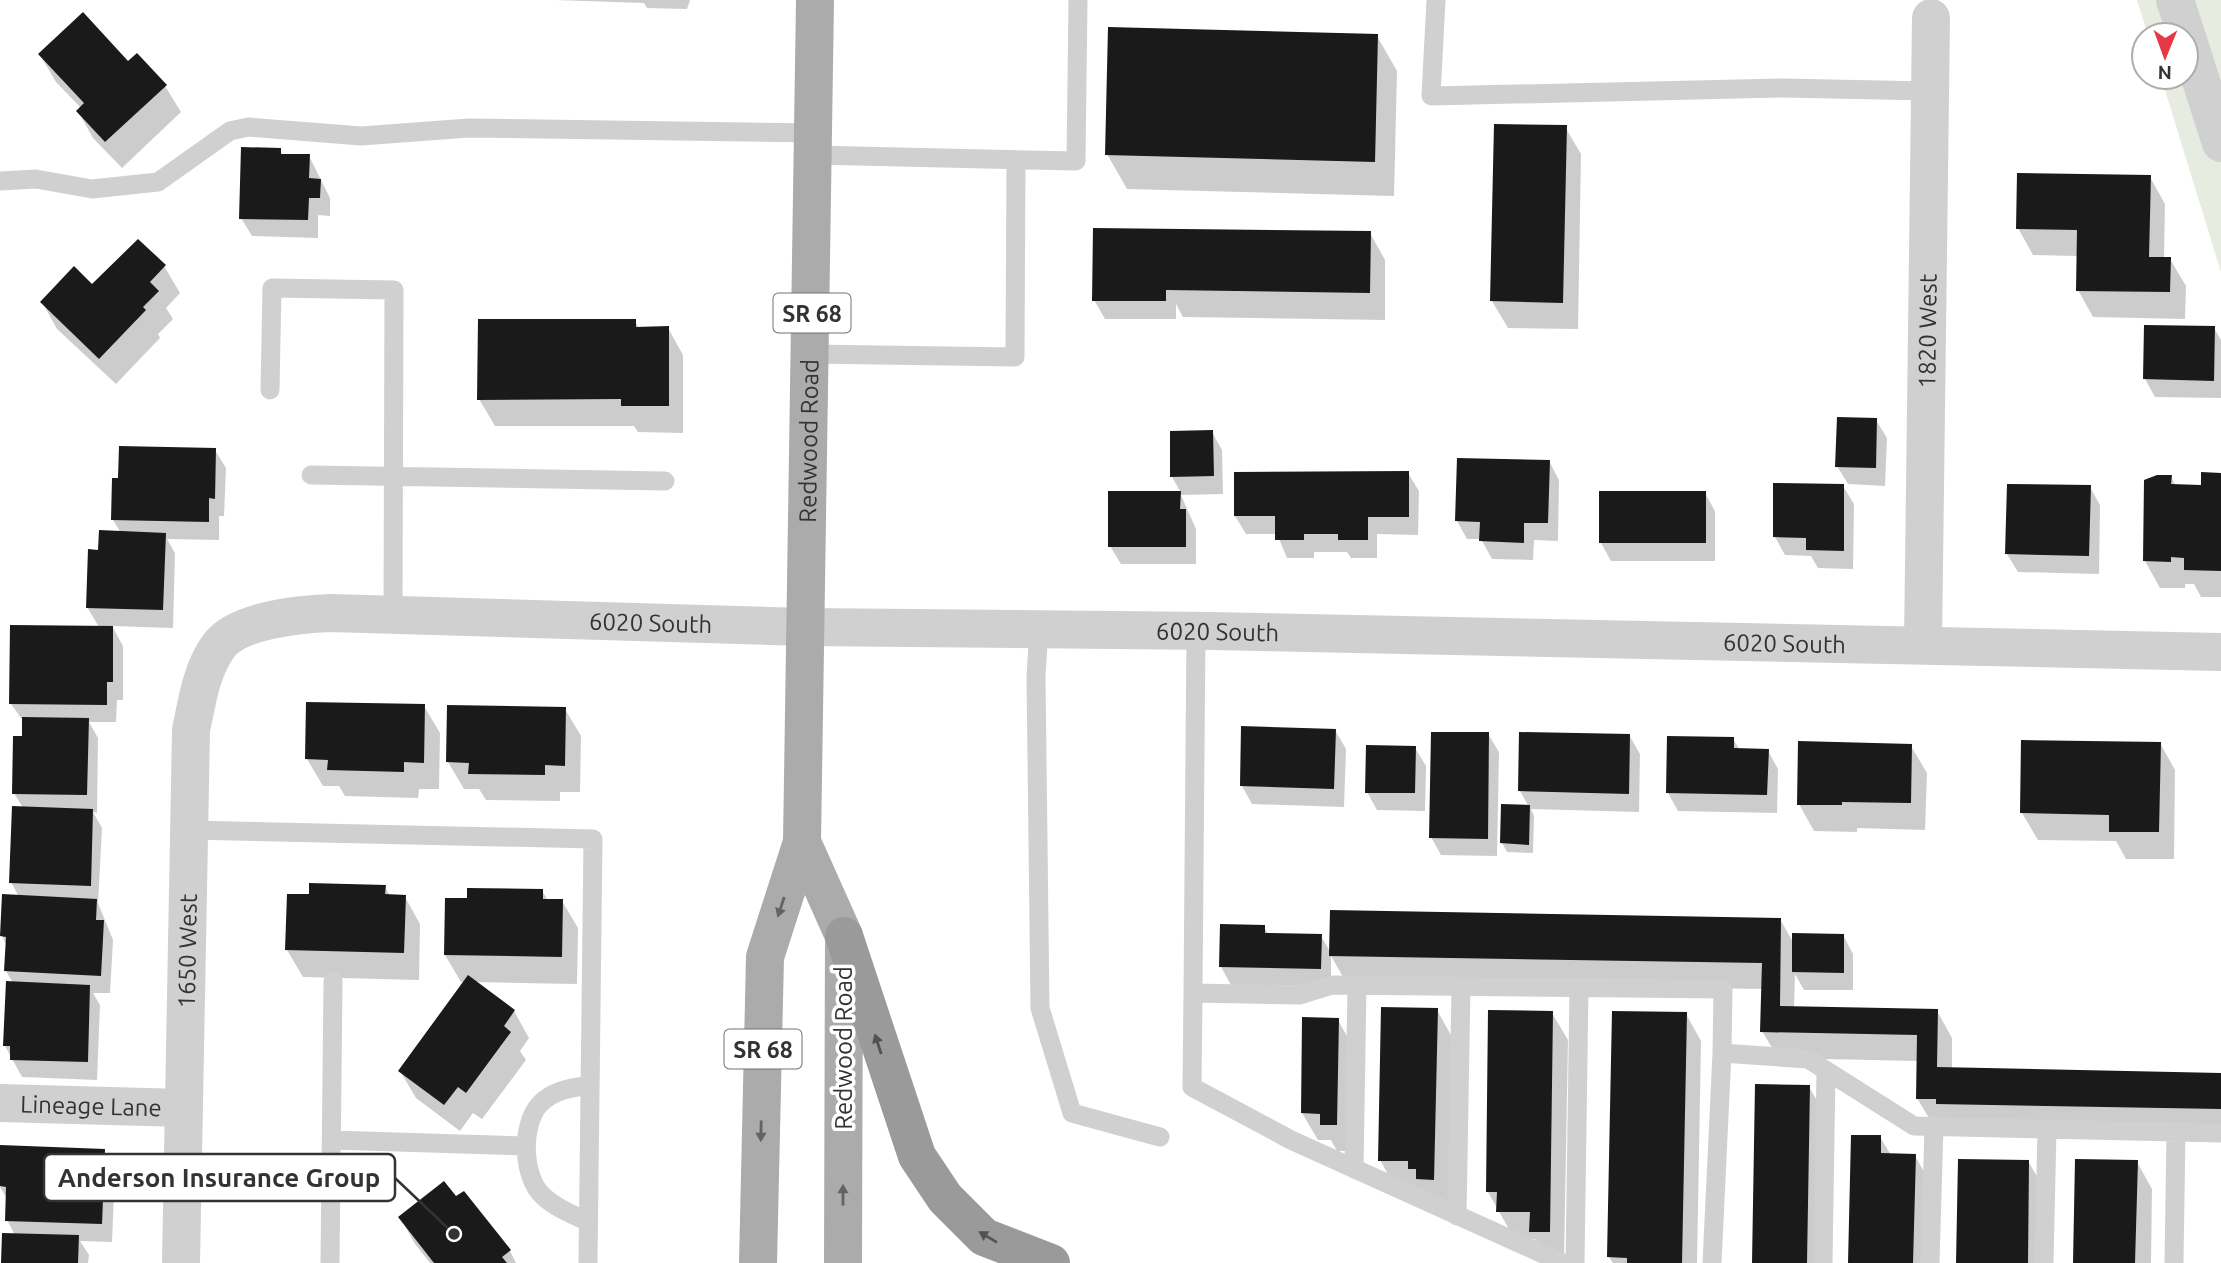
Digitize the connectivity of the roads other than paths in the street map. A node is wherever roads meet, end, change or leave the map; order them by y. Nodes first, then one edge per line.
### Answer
1 (816, 0) edge
2 (1079, 0) edge
3 (1436, 0) edge
4 (2175, 0) edge
5 (1931, 18) dead end
6 (1929, 91) junction
7 (2221, 143) edge
8 (814, 144) junction
9 (1016, 161) junction
10 (0, 181) edge
11 (811, 354) junction
12 (270, 390) dead end
13 (311, 475) dead end
14 (392, 476) junction
15 (666, 481) dead end
16 (393, 615) junction
17 (805, 627) junction
18 (1039, 629) junction
19 (1196, 630) junction
20 (220, 644) joint
21 (1923, 644) junction
22 (2221, 652) edge
23 (187, 830) junction
24 (802, 842) junction
25 (844, 936) junction
26 (333, 981) dead end
27 (1357, 985) junction
28 (1461, 987) junction
29 (1579, 987) junction
30 (1193, 993) junction
31 (1723, 1053) junction
32 (1826, 1071) junction
33 (590, 1085) junction
34 (0, 1103) edge
35 (183, 1108) junction
36 (1934, 1127) junction
37 (2047, 1129) junction
38 (2176, 1132) junction
39 (2221, 1133) edge
40 (1160, 1137) dead end
41 (332, 1140) junction
42 (526, 1146) junction
43 (1354, 1169) junction
44 (1457, 1216) junction
45 (588, 1222) junction
46 (181, 1263) edge
47 (330, 1263) edge
48 (588, 1263) edge
49 (758, 1263) edge
50 (843, 1263) edge
51 (1051, 1263) edge
52 (1563, 1263) edge
53 (1575, 1263) edge
54 (1712, 1263) edge
55 (1823, 1263) edge
56 (1930, 1263) edge
57 (2044, 1263) edge
58 (2174, 1263) edge

1 - 8 main road, Redwood Road / SR 68
2 - 9 lane
3 - 6 lane
4 - 7 street
5 - 6 street, 1820 West
6 - 21 street, 1820 West
8 - 9 lane
8 - 10 lane
8 - 11 main road, Redwood Road / SR 68
9 - 11 lane
11 - 17 main road, Redwood Road / SR 68
12 - 14 lane
13 - 14 lane
14 - 15 lane
14 - 16 lane
16 - 17 street, 6020 South
16 - 20 street, 6020 South
17 - 18 street, 6020 South
17 - 24 main road, Redwood Road / SR 68
18 - 19 street, 6020 South
18 - 40 lane
19 - 21 street, 6020 South
19 - 30 lane
20 - 23 street, 1650 West
21 - 22 street, 6020 South
23 - 33 lane
23 - 35 street, 1650 West
24 - 25 main road, Redwood Road / SR 68
24 -> 49 main road, Redwood Road / SR 68
50 -> 25 main road, Redwood Road / SR 68
51 -> 25 highway
26 - 41 lane
27 - 28 lane
27 - 30 lane
27 - 43 lane
28 - 29 lane
28 - 44 lane
29 - 31 lane
29 - 53 lane
30 - 43 lane
31 - 32 lane
31 - 54 lane
32 - 36 lane
32 - 55 lane
33 - 42 lane
33 - 45 lane
34 - 35 street, Lineage Lane
35 - 46 street, 1650 West
36 - 37 lane
36 - 56 lane
37 - 38 lane
37 - 57 lane
38 - 39 lane
38 - 58 lane
41 - 42 lane
41 - 47 lane
42 - 45 lane
43 - 44 lane
44 - 52 lane
45 - 48 lane

